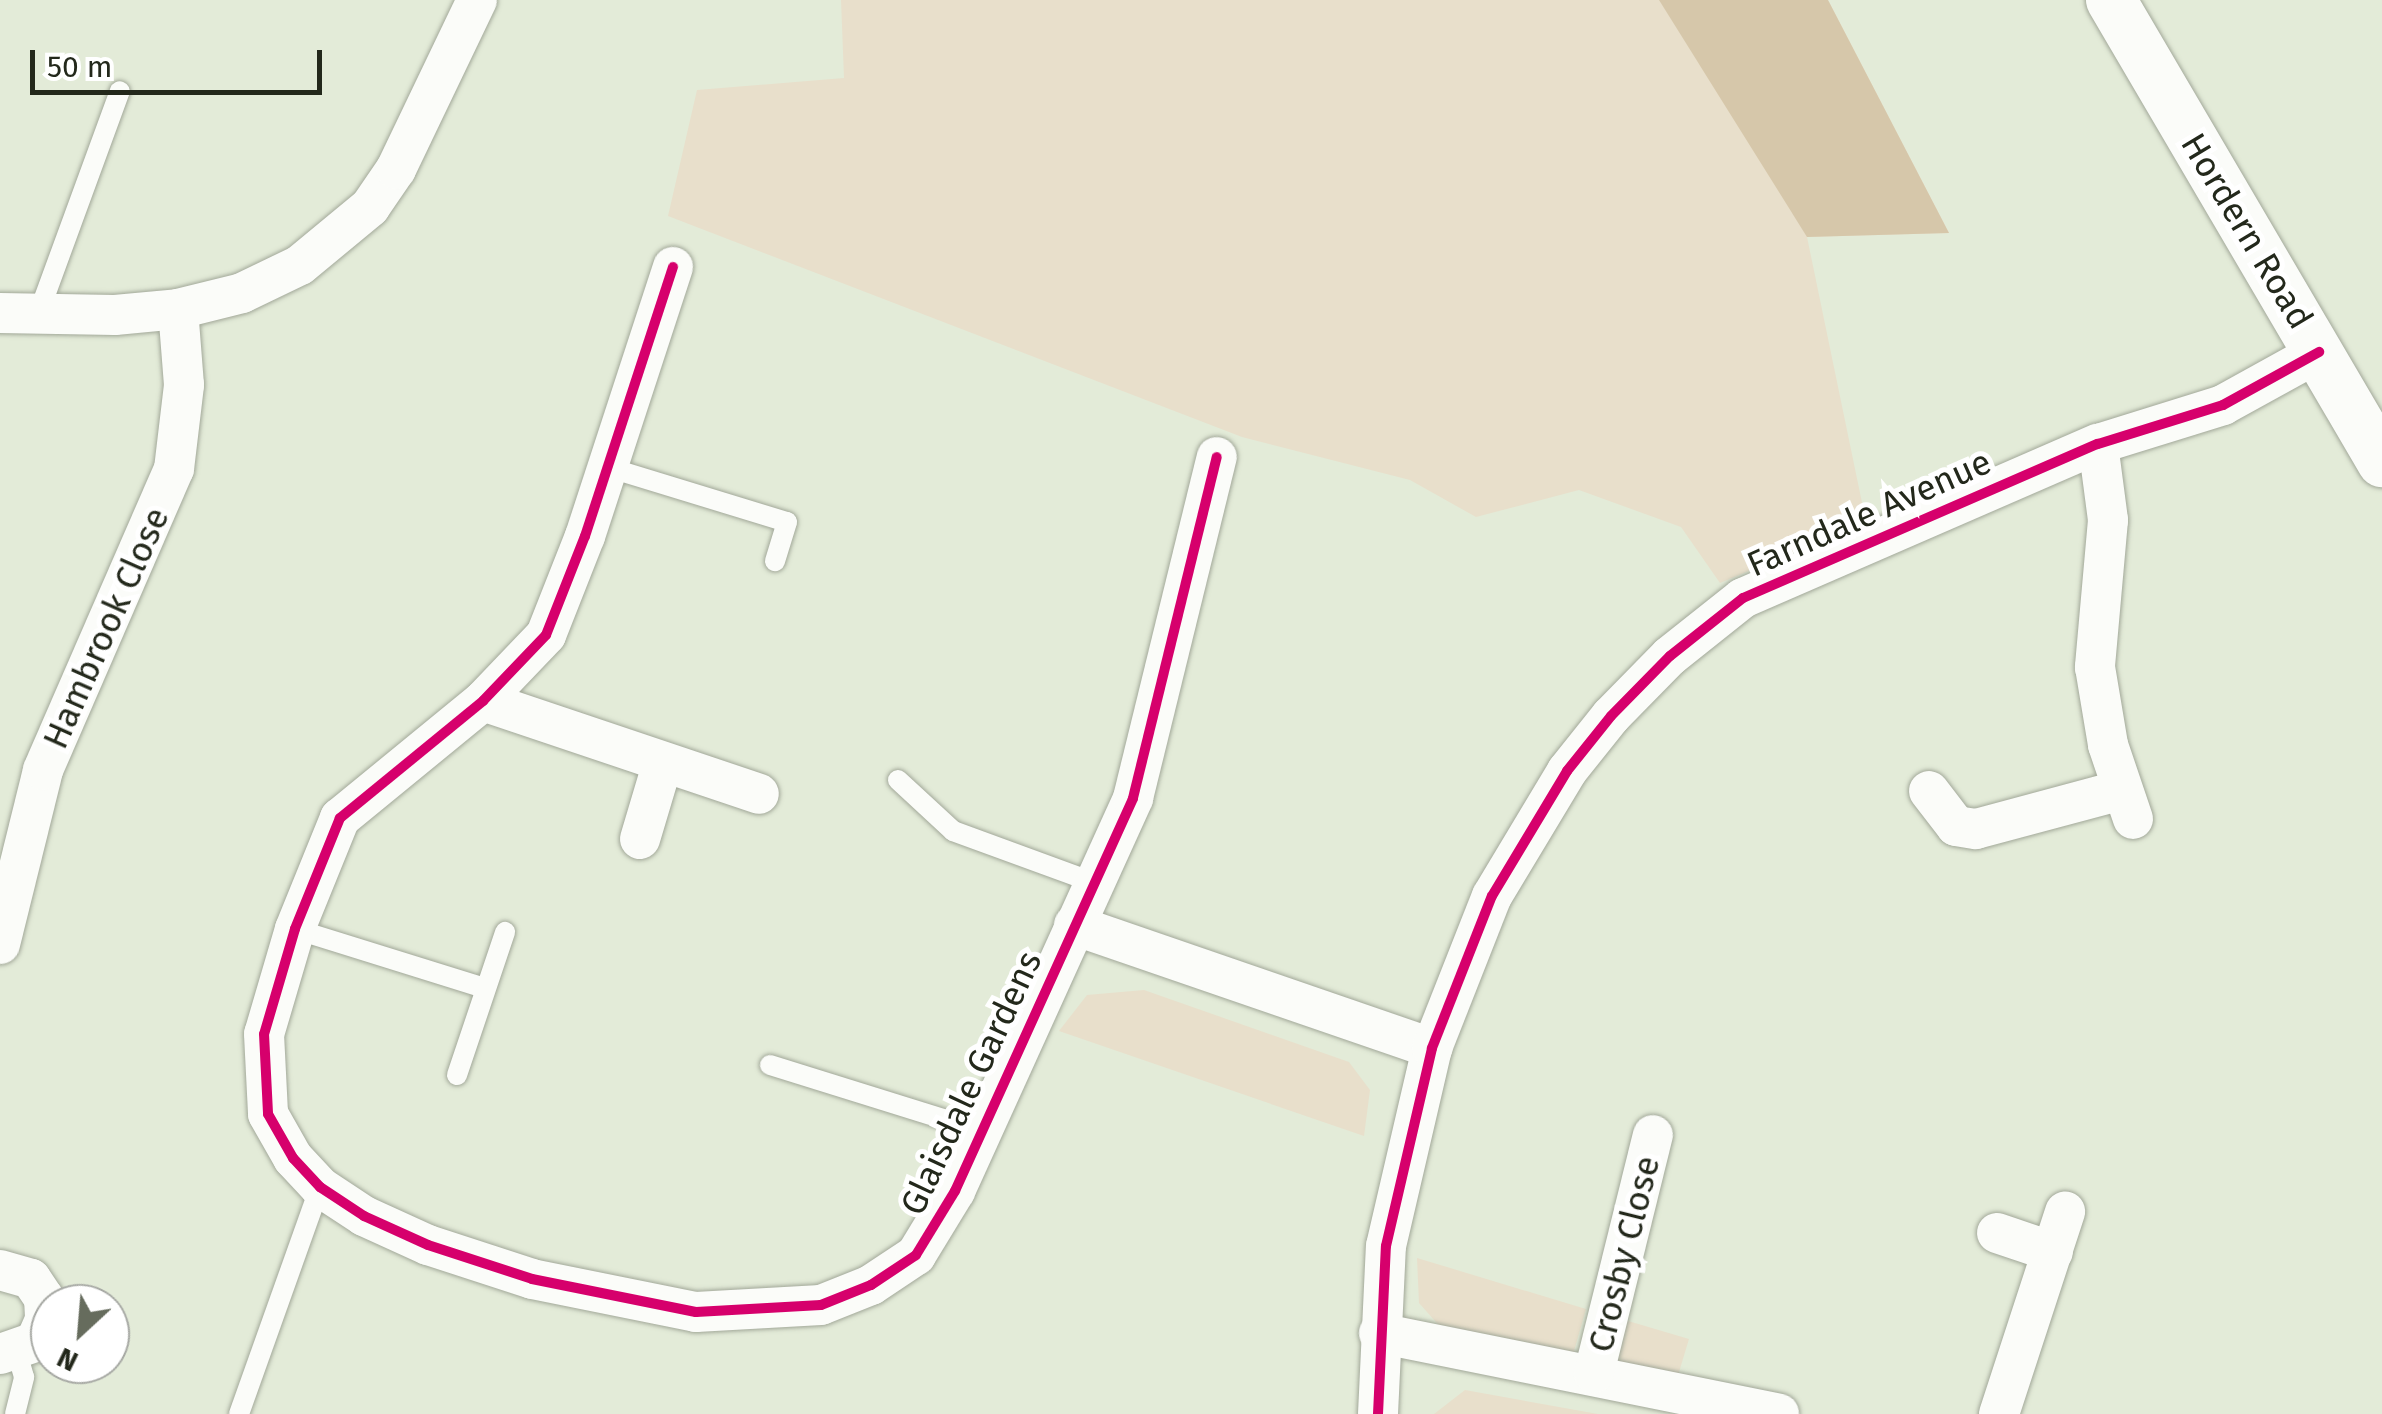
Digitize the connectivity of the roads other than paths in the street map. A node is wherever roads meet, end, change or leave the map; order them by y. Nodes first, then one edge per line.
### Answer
1 (476, 0) edge
2 (2112, 0) edge
3 (120, 91) dead end
4 (672, 268) dead end
5 (178, 308) junction
6 (20, 313) edge
7 (2319, 352) junction
8 (2098, 444) junction
9 (1217, 457) dead end
10 (2382, 462) edge
11 (607, 467) junction
12 (775, 561) dead end
13 (483, 701) junction
14 (662, 765) junction
15 (898, 780) dead end
16 (1929, 792) dead end
17 (759, 794) dead end
18 (640, 839) dead end
19 (1095, 883) junction
20 (1074, 925) junction
21 (294, 929) junction
22 (505, 932) dead end
23 (0, 944) edge
24 (484, 988) junction
25 (1432, 1048) junction
26 (770, 1065) dead end
27 (457, 1075) dead end
28 (982, 1131) junction
29 (1653, 1135) dead end
30 (320, 1187) junction
31 (2065, 1212) dead end
32 (1997, 1233) dead end
33 (2053, 1252) junction
34 (0, 1270) edge
35 (1379, 1333) junction
36 (9, 1353) edge
37 (1594, 1373) junction
38 (15, 1414) edge
39 (239, 1414) edge
40 (1378, 1414) edge
41 (1779, 1414) edge
42 (1998, 1414) edge

1 - 5 street
2 - 7 street, Hordern Road
3 - 6 lane
4 - 11 street, Glaisdale Gardens
5 - 6 street
5 - 23 street, Hambrook Close
7 - 8 street, Farndale Avenue
7 - 10 street, Hordern Road
8 - 16 street
8 - 25 street, Farndale Avenue
9 - 19 street, Glaisdale Gardens
11 - 12 lane
11 - 13 street, Glaisdale Gardens
13 - 14 street
13 - 21 street, Glaisdale Gardens
14 - 17 street
14 - 18 street
15 - 19 lane
19 - 20 street, Glaisdale Gardens
20 - 25 street, Glaisdale Gardens
20 - 28 street, Glaisdale Gardens
21 - 24 lane
21 - 30 street, Glaisdale Gardens
22 - 24 lane
24 - 27 lane
25 - 35 street, Farndale Avenue
26 - 28 lane
28 - 30 street, Glaisdale Gardens
29 - 37 street, Crosby Close
30 - 39 lane
31 - 33 street
32 - 33 street
33 - 42 street
34 - 36 street
35 - 37 street, Crosby Close
35 - 40 street, Farndale Avenue
36 - 38 lane
37 - 41 street, Crosby Close

